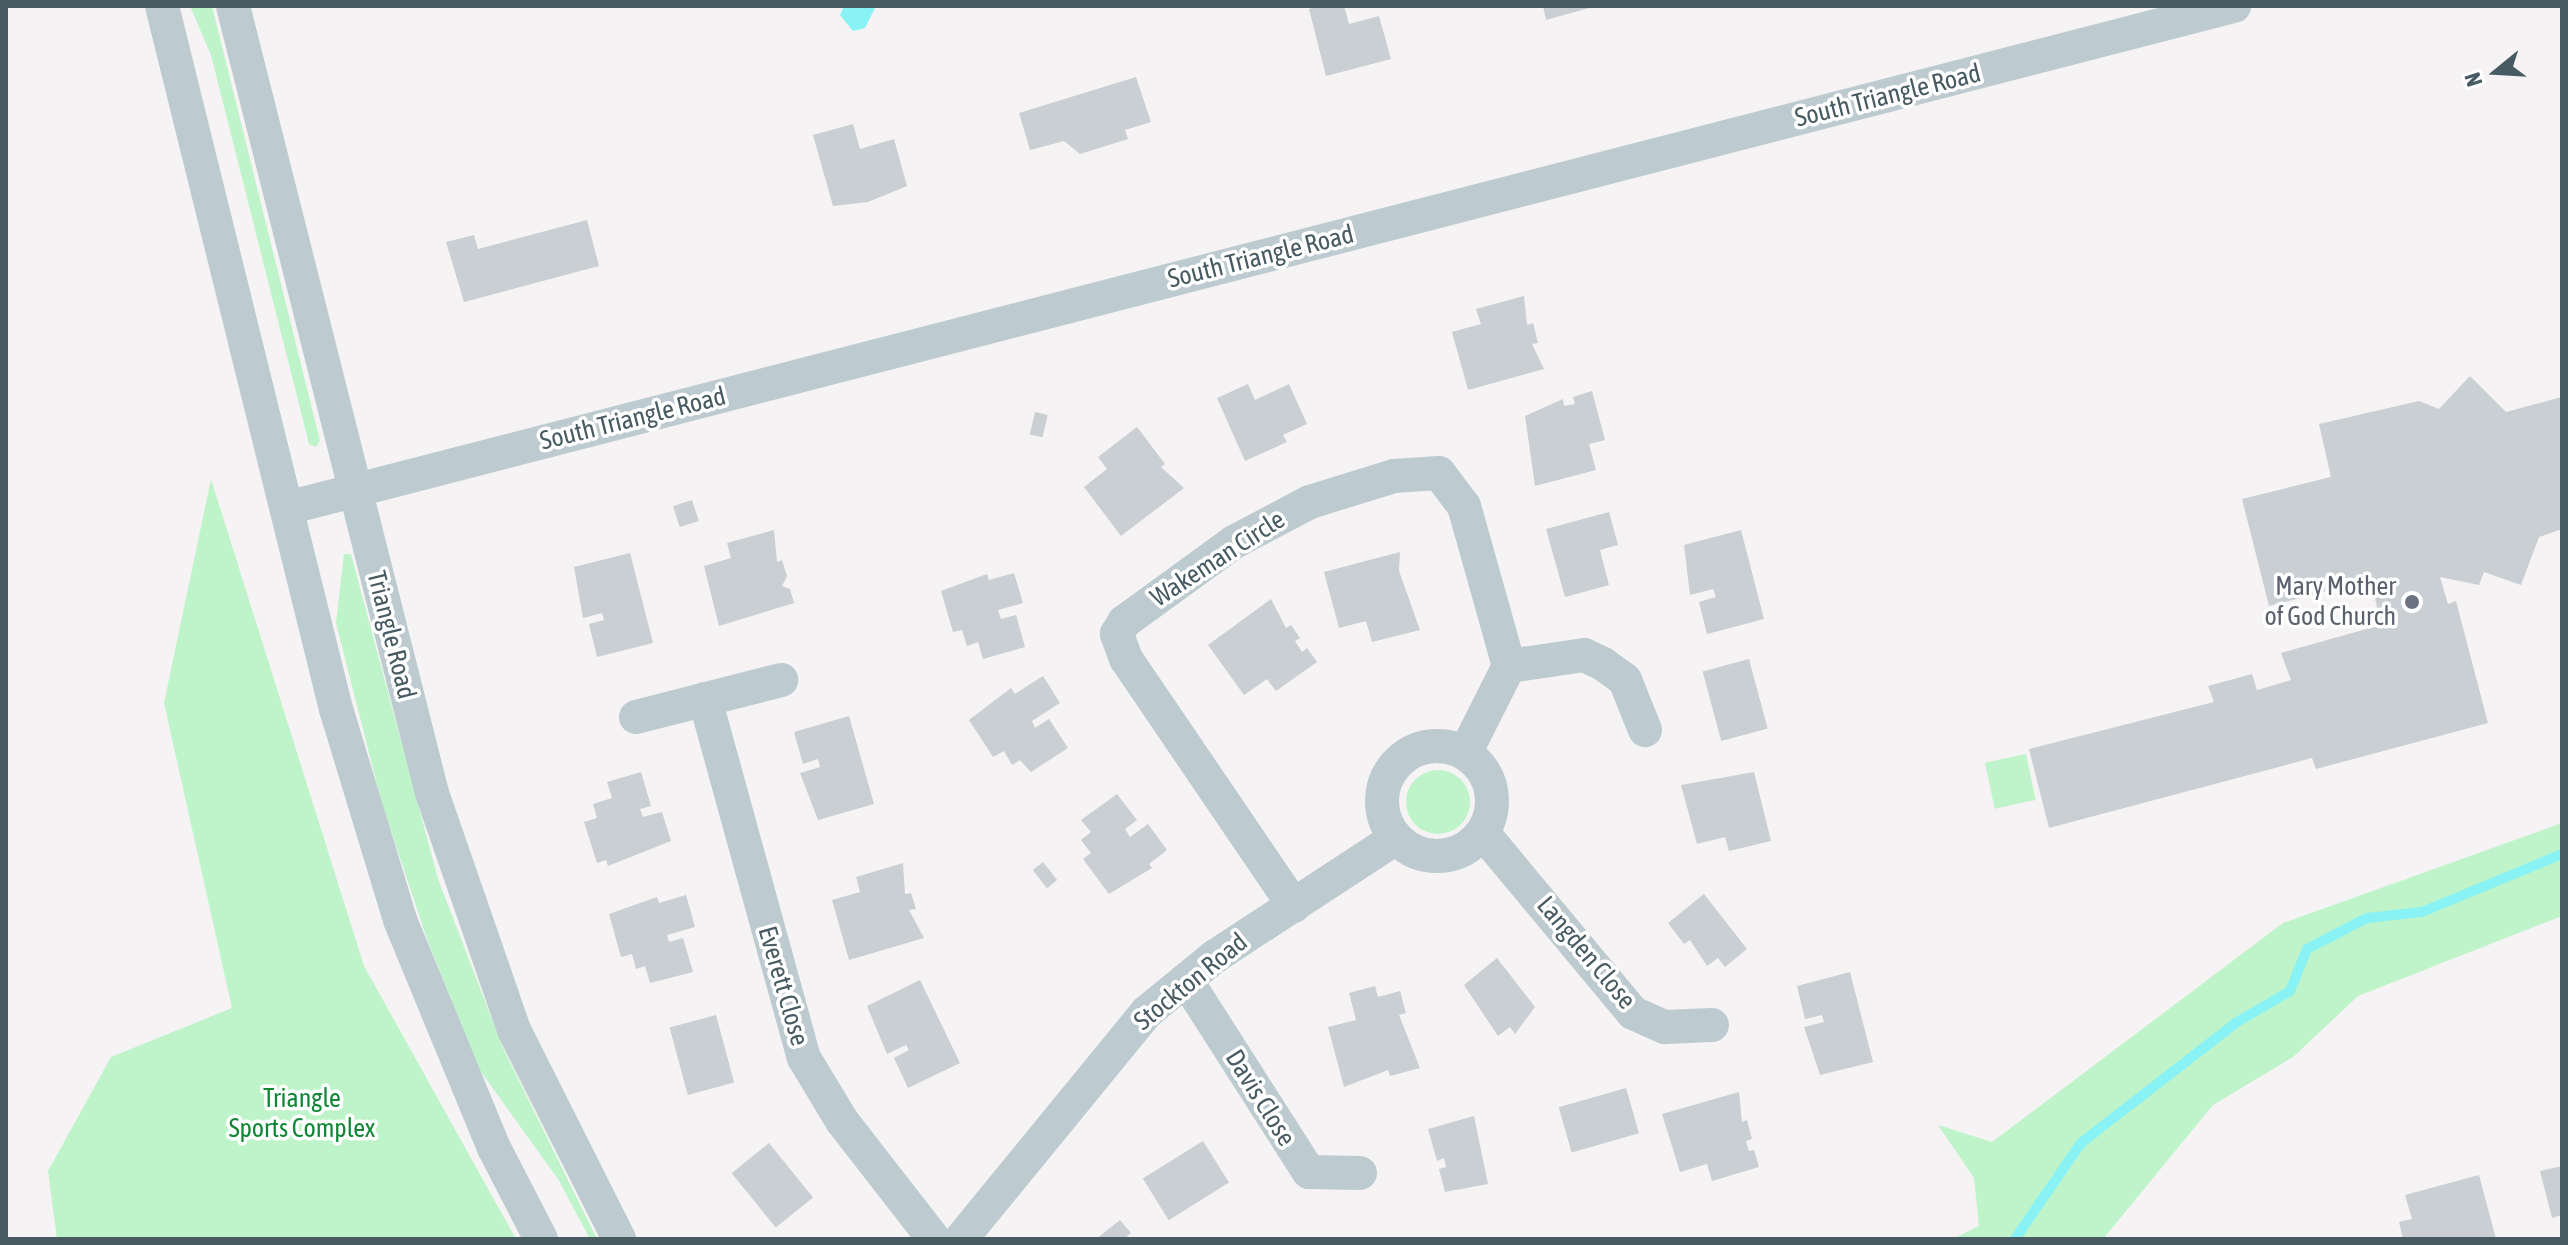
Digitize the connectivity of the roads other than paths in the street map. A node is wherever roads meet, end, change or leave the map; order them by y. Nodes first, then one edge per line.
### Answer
1 (162, 6) edge
2 (233, 6) edge
3 (2234, 6) edge
4 (2159, 16) edge
5 (354, 491) junction
6 (287, 508) junction
7 (1509, 666) junction
8 (781, 680) dead end
9 (705, 699) junction
10 (636, 717) dead end
11 (1645, 730) dead end
12 (1465, 753) junction
13 (1483, 833) junction
14 (1396, 838) junction
15 (1294, 906) junction
16 (1186, 980) junction
17 (1712, 1025) dead end
18 (1360, 1173) dead end
19 (541, 1239) edge
20 (619, 1239) edge
21 (934, 1239) edge
22 (961, 1239) edge

1 - 6 street
2 - 5 street, Triangle Road
3 - 4 street, South Triangle Road
4 - 5 street, South Triangle Road
5 - 6 street, South Triangle Road
5 - 20 street, Triangle Road
6 - 19 street
7 - 11 street
7 - 12 street
7 - 15 street, Wakeman Circle
8 - 9 street
9 - 10 street
9 - 21 street, Everett Close
12 - 13 street
12 - 14 street
13 - 14 street
13 - 17 street, Langden Close
14 - 15 street, Stockton Road
15 - 16 street, Stockton Road
16 - 18 street, Davis Close
16 - 22 street, Stockton Road

